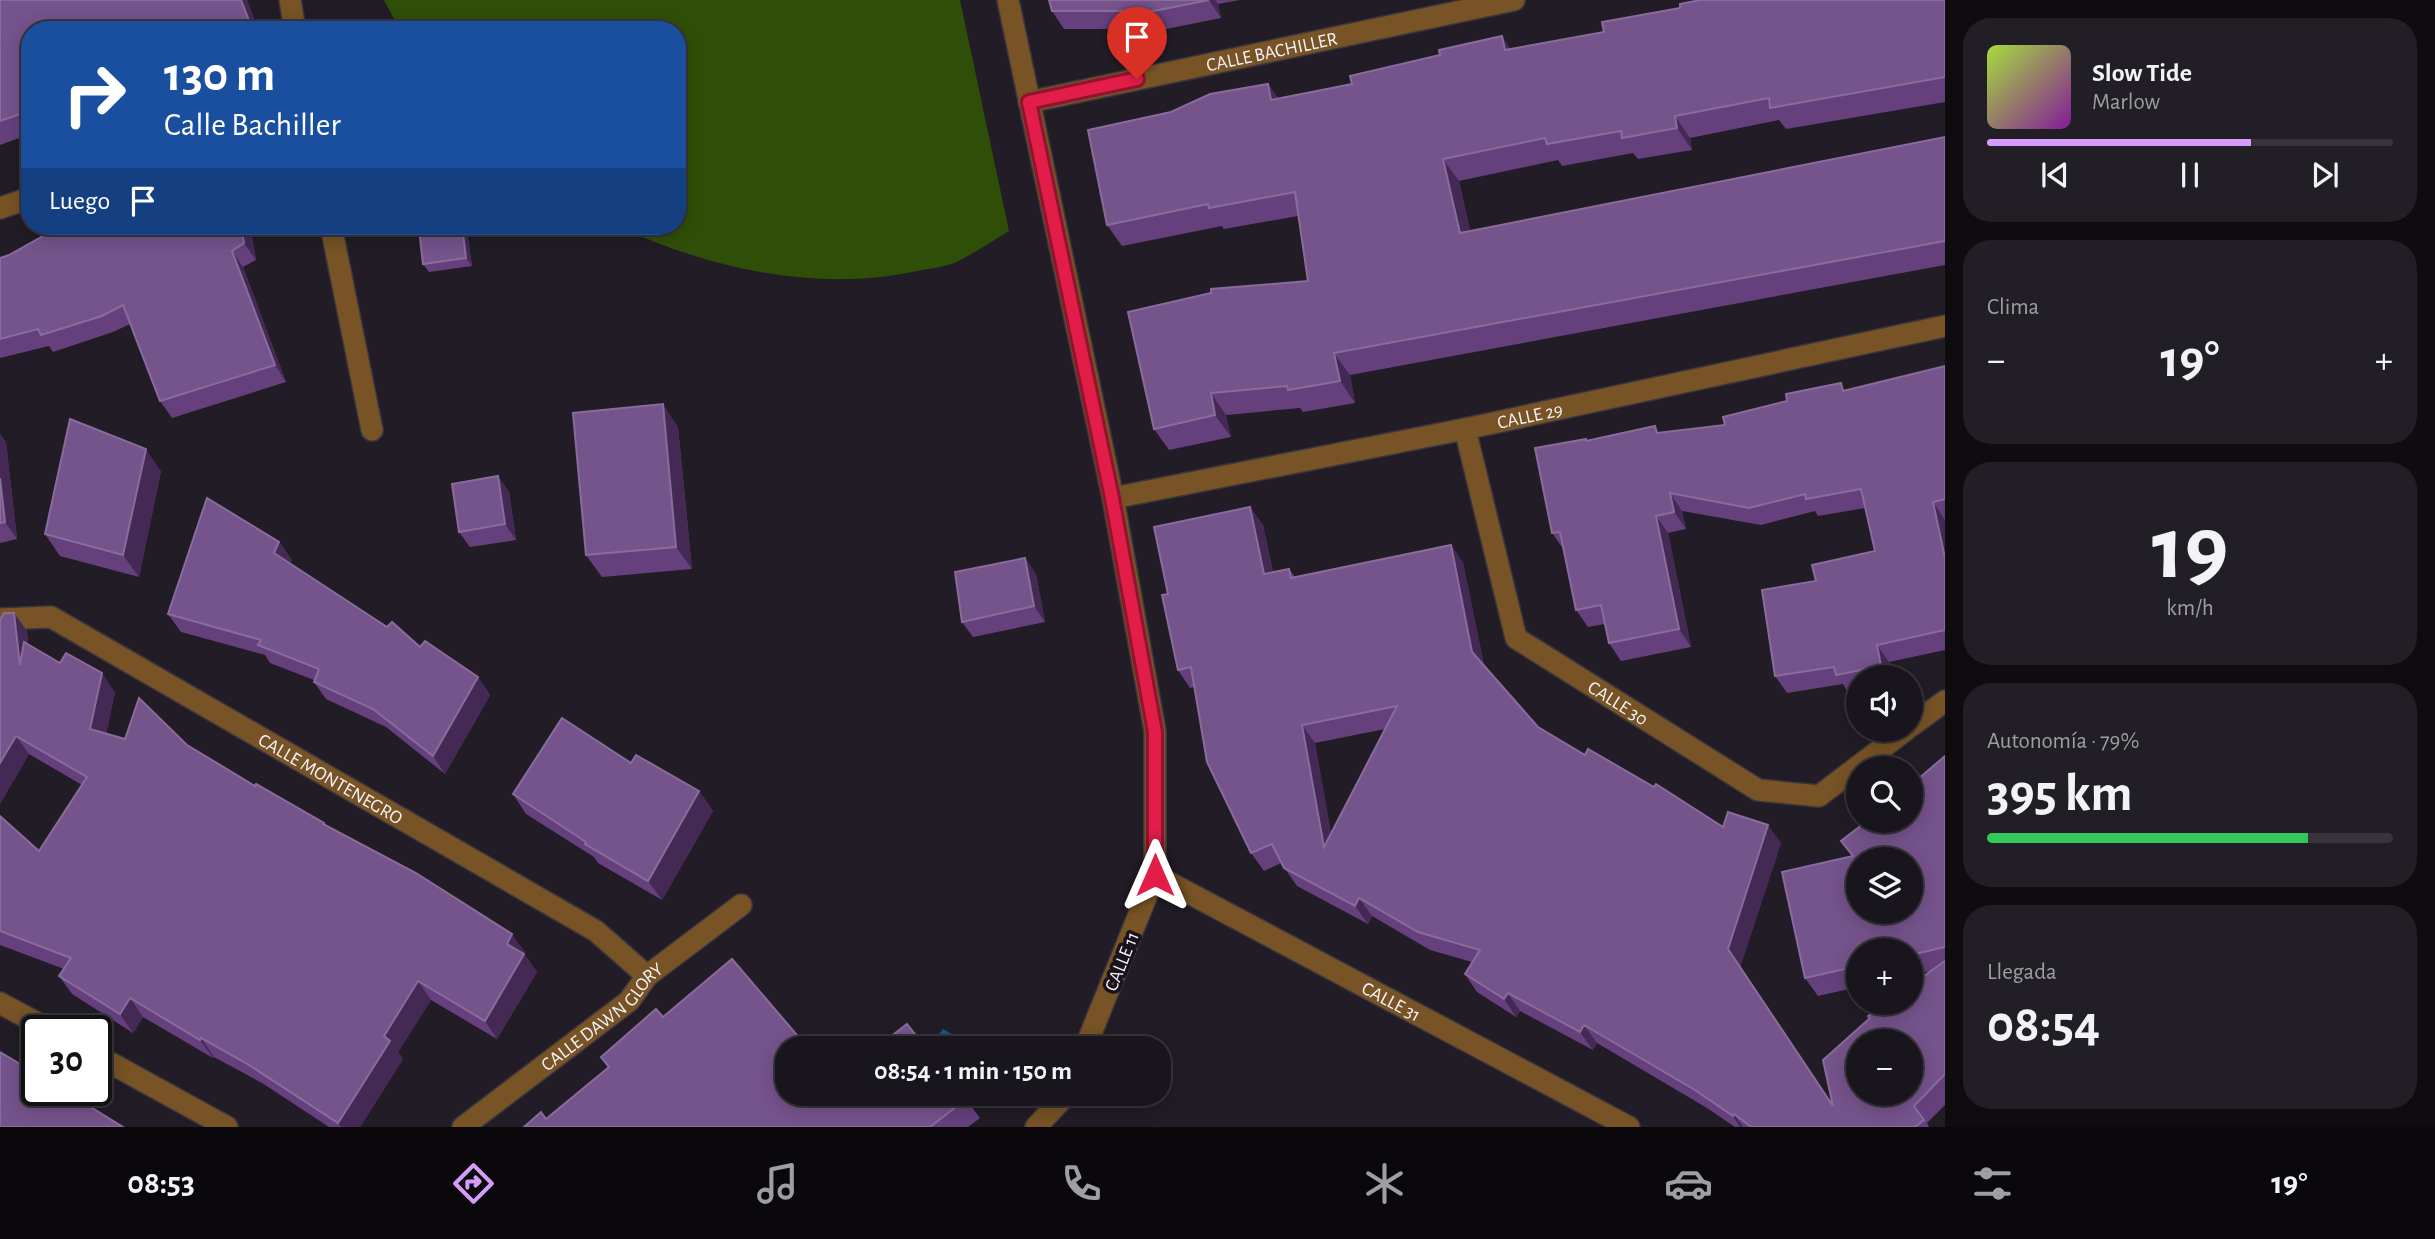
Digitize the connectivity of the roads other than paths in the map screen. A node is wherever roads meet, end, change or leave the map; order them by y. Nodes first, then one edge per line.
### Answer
1 (290, 0) edge
2 (1008, 0) edge
3 (1514, 0) edge
4 (294, 21) edge
5 (1029, 102) junction
6 (21, 201) edge
7 (0, 208) edge
8 (333, 235) edge
9 (1945, 326) edge
10 (1465, 429) junction
11 (372, 430) dead end
12 (1112, 498) junction
13 (0, 619) edge
14 (1945, 701) edge
15 (1923, 717) edge
16 (1890, 742) edge
17 (1155, 875) junction
18 (741, 905) dead end
19 (647, 976) junction
20 (0, 1003) edge
21 (22, 1015) edge
22 (1090, 1036) edge
23 (112, 1064) edge
24 (1056, 1106) edge
25 (227, 1127) edge
26 (463, 1127) edge
27 (1036, 1127) edge
28 (1629, 1127) edge

1 - 4 street
2 - 5 street
3 - 5 street, CALLE BACHILLER
5 - 12 street
6 - 7 street
8 - 11 street
9 - 10 street, CALLE 29
10 - 12 street, CALLE 29
10 - 16 street, CALLE 30
12 - 17 street
13 - 19 street, CALLE MONTENEGRO
14 - 15 street
17 - 22 street, CALLE 11
17 - 28 street, CALLE 31
18 - 19 street, CALLE DAWN GLORY
19 - 26 street, CALLE DAWN GLORY
20 - 21 street
23 - 25 street
24 - 27 street

